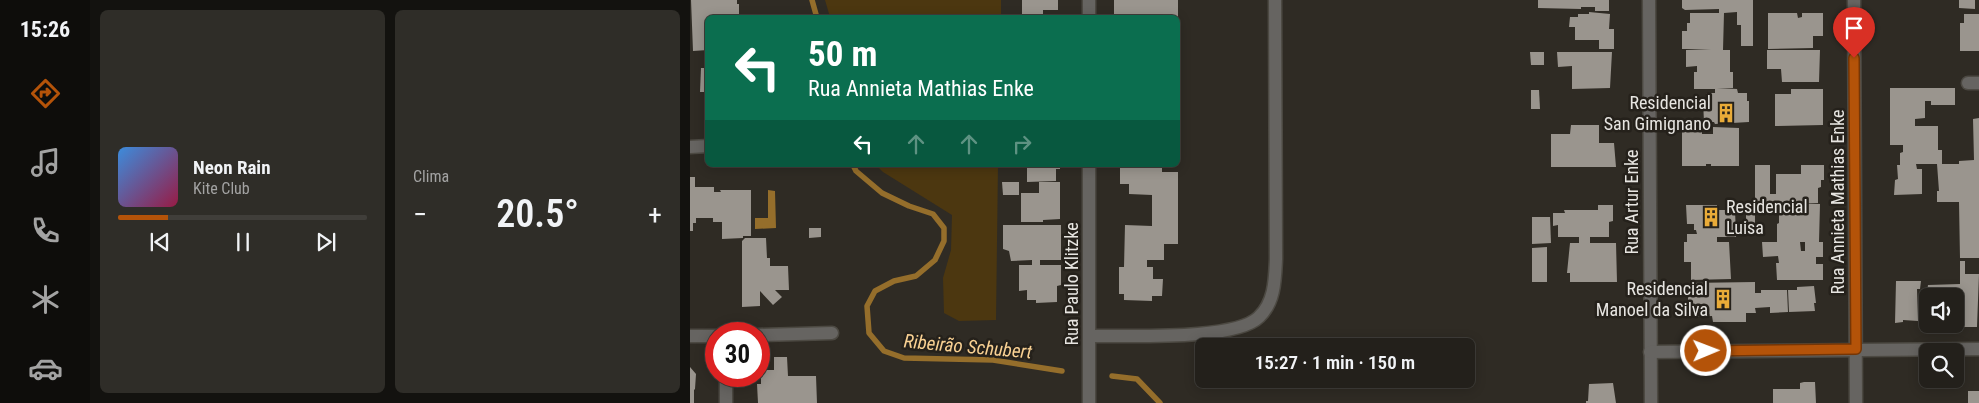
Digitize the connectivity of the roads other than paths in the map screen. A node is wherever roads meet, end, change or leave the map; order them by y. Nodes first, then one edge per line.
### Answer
1 (1089, 0) edge
2 (1276, 0) edge
3 (1649, 0) edge
4 (1854, 0) edge
5 (1089, 15) edge
6 (705, 146) edge
7 (690, 147) edge
8 (1089, 167) edge
9 (832, 333) dead end
10 (770, 335) edge
11 (690, 336) edge
12 (705, 336) edge
13 (1090, 336) junction
14 (1856, 349) junction
15 (1979, 349) edge
16 (1650, 352) junction
17 (726, 387) edge
18 (726, 403) edge
19 (1089, 403) edge
20 (1651, 403) edge
21 (1856, 403) edge

1 - 5 street
2 - 13 street
3 - 16 street, Rua Artur Enke
4 - 14 street, Rua Annieta Mathias Enke
6 - 7 street
8 - 13 street, Rua Paulo Klitzke
9 - 10 street
11 - 12 street
13 - 19 street, Rua Paulo Klitzke
14 - 15 street
14 - 16 street
14 - 21 street, Rua Annieta Mathias Enke
16 - 20 street, Rua Artur Enke
17 - 18 street

